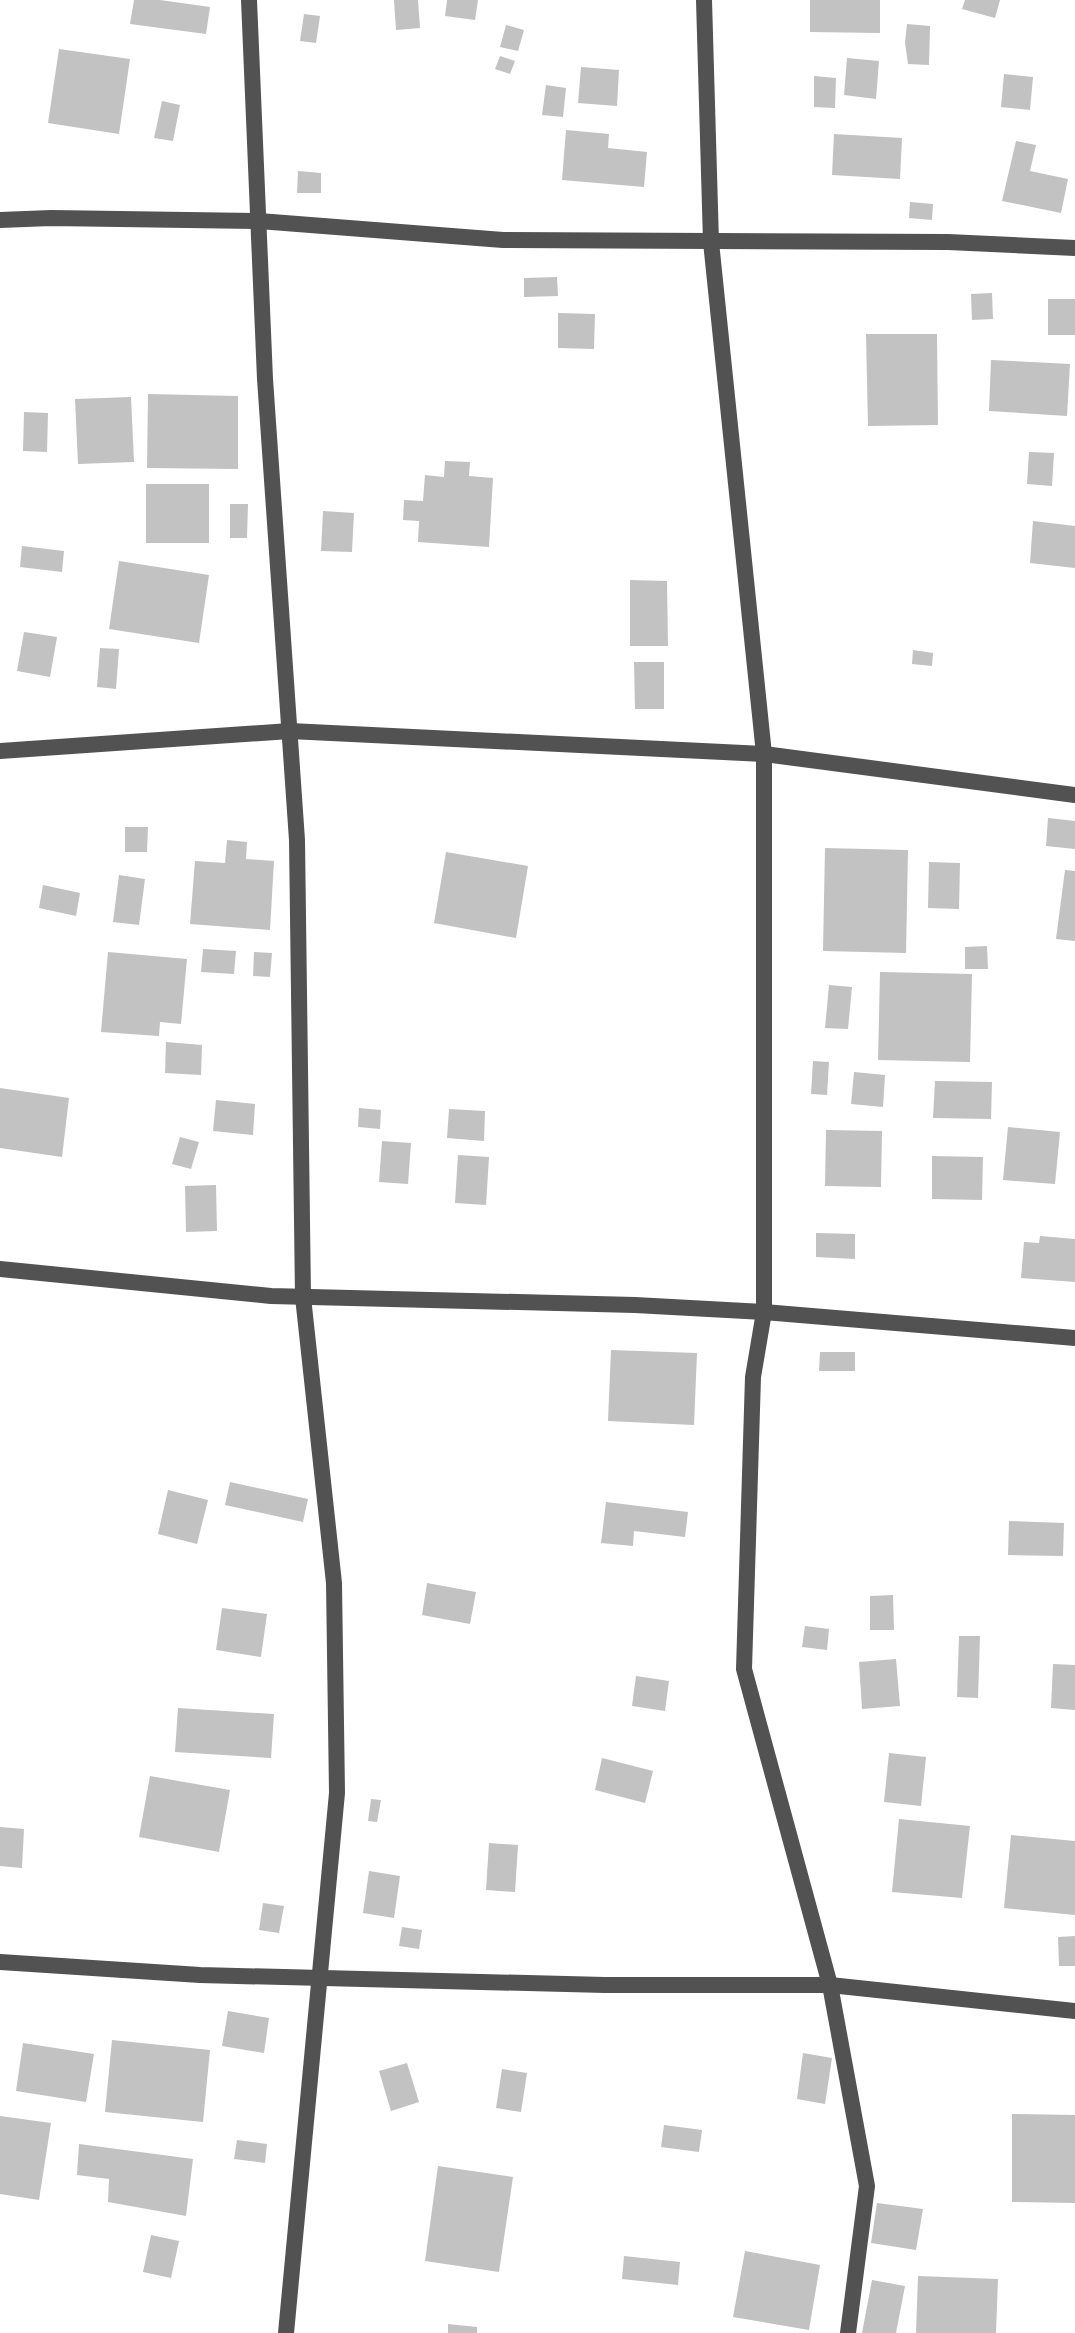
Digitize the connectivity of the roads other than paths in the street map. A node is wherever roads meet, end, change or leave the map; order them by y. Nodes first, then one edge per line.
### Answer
1 (249, 0) edge
2 (704, 0) edge
3 (0, 220) edge
4 (259, 221) junction
5 (711, 242) junction
6 (1075, 248) edge
7 (290, 731) junction
8 (0, 751) edge
9 (764, 754) junction
10 (1075, 795) edge
11 (0, 1269) edge
12 (303, 1297) junction
13 (764, 1312) junction
14 (1075, 1338) edge
15 (0, 1962) edge
16 (320, 1978) junction
17 (830, 1985) junction
18 (1075, 2011) edge
19 (286, 2333) edge
20 (848, 2333) edge

1 - 4 street
2 - 5 street
3 - 4 street
4 - 5 street
4 - 7 street
5 - 6 street
5 - 9 street
7 - 8 street
7 - 9 street
7 - 12 street
9 - 10 street
9 - 13 street
11 - 12 street
12 - 13 street
12 - 16 street
13 - 14 street
13 - 17 street
15 - 16 street
16 - 17 street
16 - 19 street
17 - 18 street
17 - 20 street

